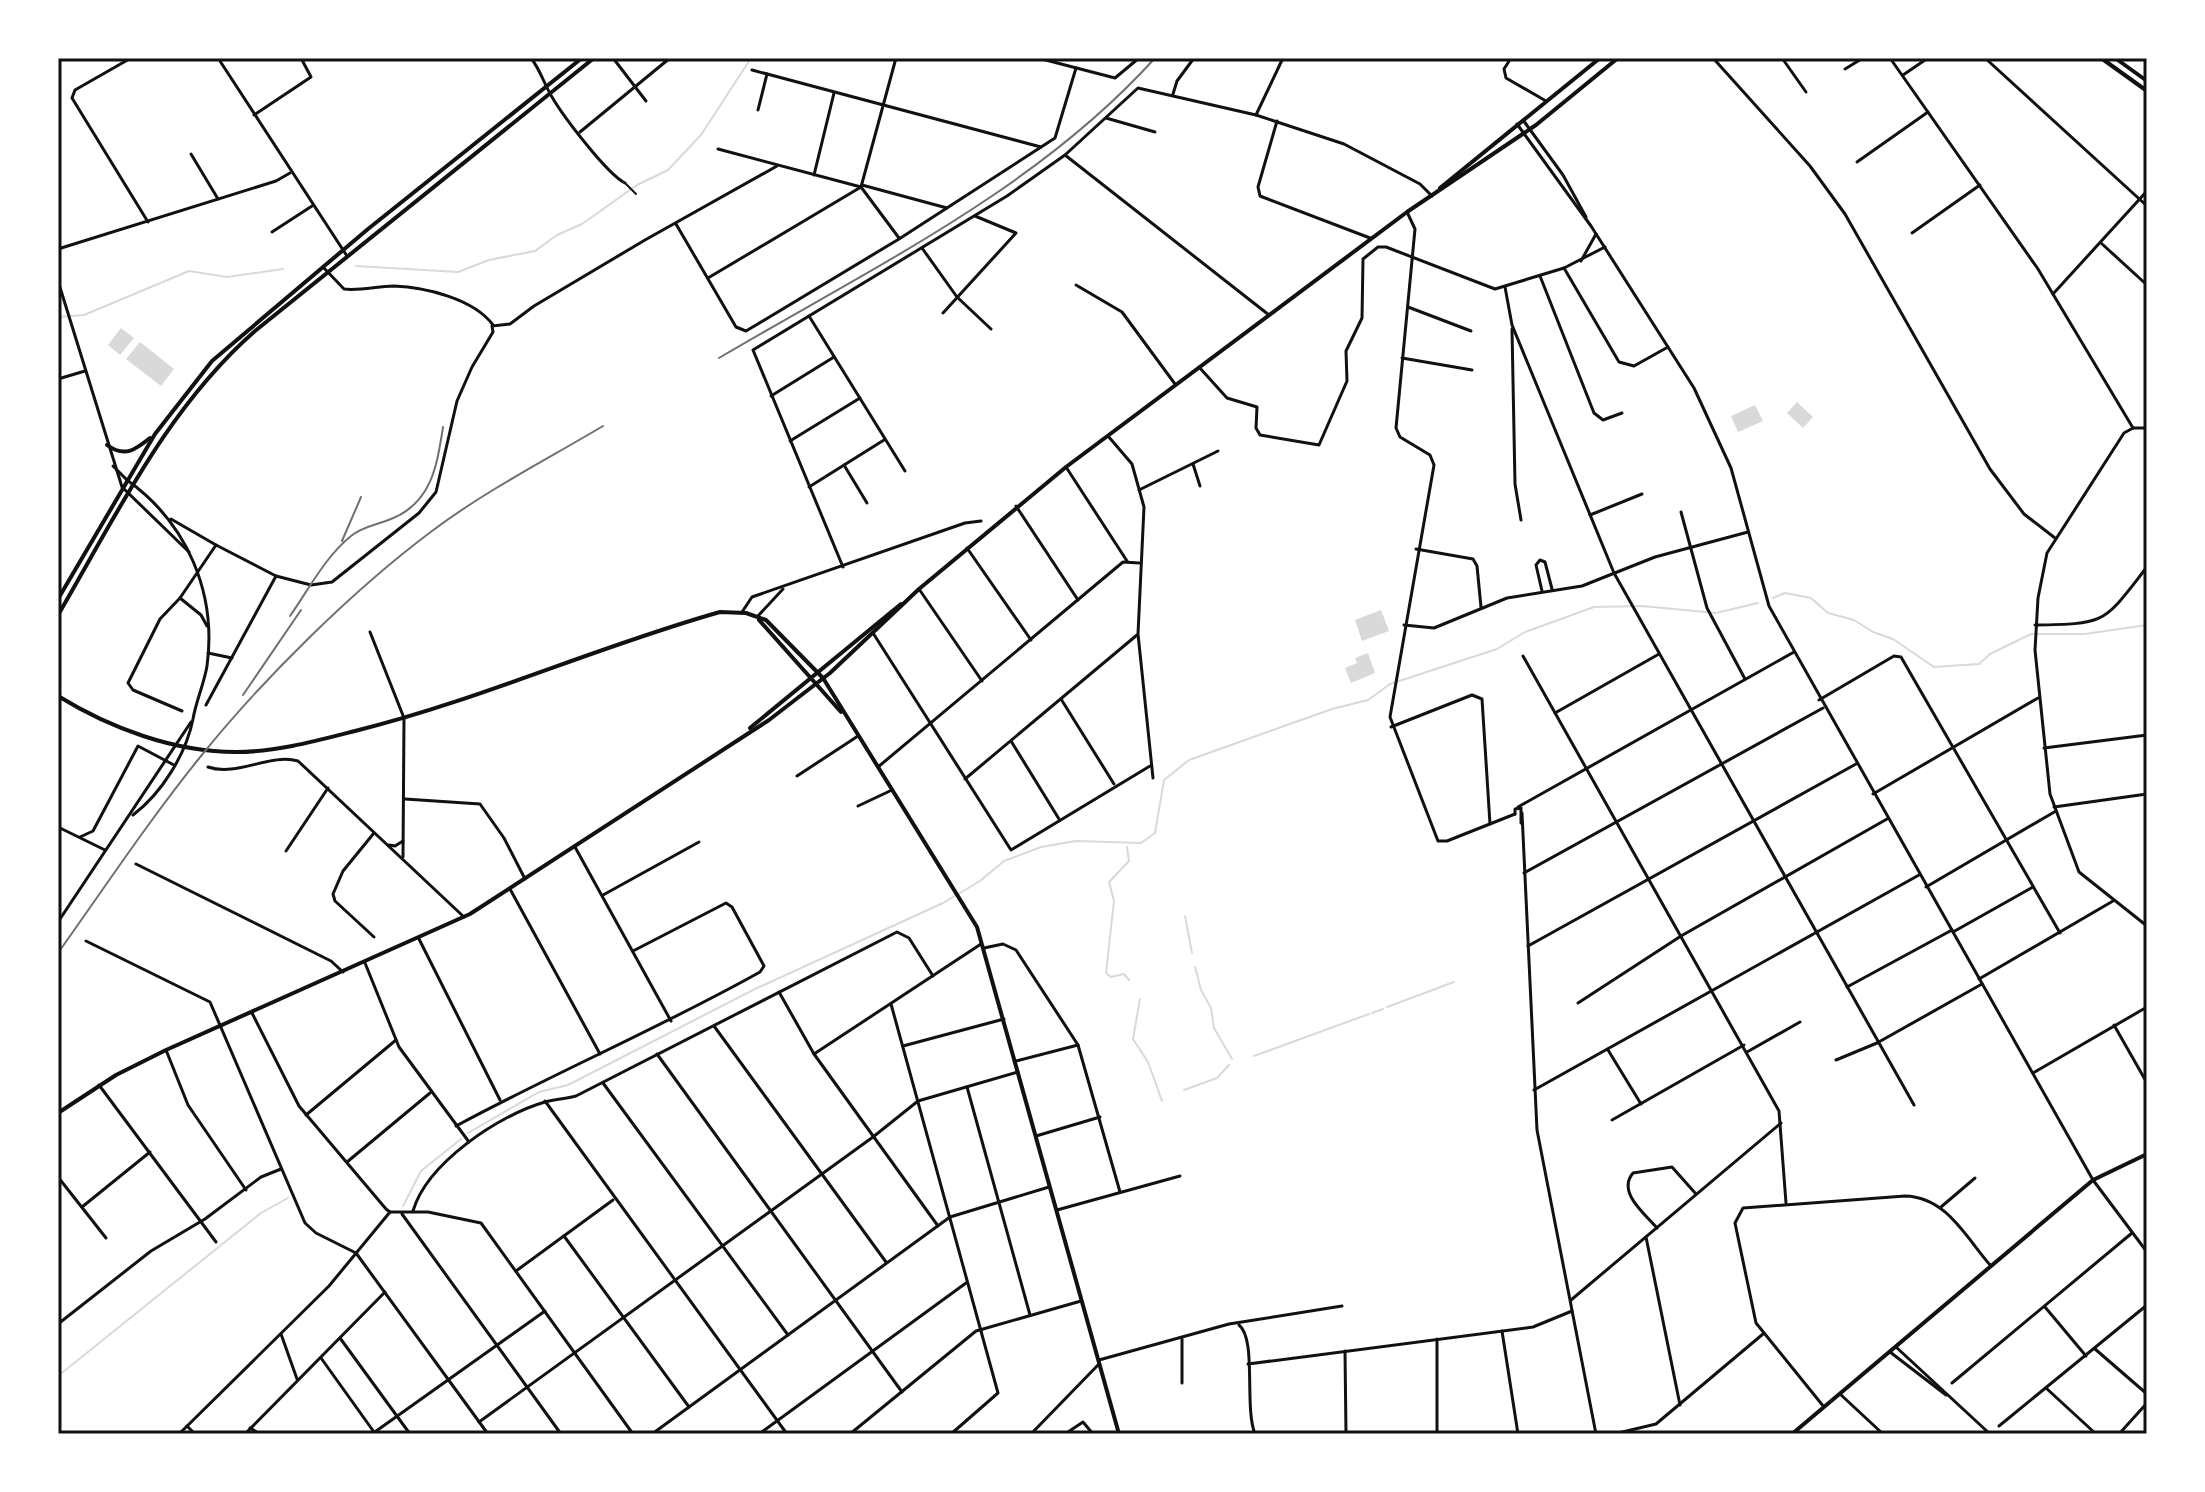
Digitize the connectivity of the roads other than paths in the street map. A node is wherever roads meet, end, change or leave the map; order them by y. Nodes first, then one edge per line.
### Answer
1 (131, 58) edge
2 (226, 58) edge
3 (301, 58) edge
4 (531, 58) edge
5 (582, 58) edge
6 (594, 58) edge
7 (613, 58) edge
8 (670, 58) edge
9 (896, 58) edge
10 (1038, 58) edge
11 (1139, 58) edge
12 (1194, 58) edge
13 (1283, 58) edge
14 (1511, 58) edge
15 (1600, 58) edge
16 (1618, 58) edge
17 (1713, 58) edge
18 (1782, 58) edge
19 (1863, 58) edge
20 (1890, 58) edge
21 (1928, 58) edge
22 (1985, 58) edge
23 (2101, 58) edge
24 (2115, 58) edge
25 (219, 60) edge
26 (1076, 68) junction
27 (1845, 69) dead end
28 (752, 70) dead end
29 (767, 74) junction
30 (1903, 75) junction
31 (2147, 81) edge
32 (548, 85) junction
33 (636, 87) junction
34 (2147, 91) edge
35 (834, 92) junction
36 (1806, 92) dead end
37 (550, 93) junction
38 (1173, 94) junction
39 (646, 101) dead end
40 (1546, 101) junction
41 (883, 105) junction
42 (758, 110) dead end
43 (1928, 112) junction
44 (254, 115) junction
45 (1256, 115) junction
46 (1106, 118) junction
47 (1523, 120) junction
48 (1277, 121) junction
49 (1517, 124) junction
50 (1530, 128) junction
51 (580, 132) junction
52 (1155, 132) dead end
53 (1524, 133) junction
54 (1041, 147) junction
55 (718, 149) dead end
56 (191, 154) dead end
57 (1065, 155) junction
58 (1857, 162) dead end
59 (777, 166) junction
60 (290, 173) junction
61 (814, 175) junction
62 (625, 183) joint
63 (1980, 185) junction
64 (862, 186) junction
65 (2147, 191) edge
66 (636, 194) dead end
67 (1433, 194) junction
68 (218, 199) junction
69 (2140, 199) junction
70 (312, 206) junction
71 (2147, 206) edge
72 (947, 208) junction
73 (1407, 212) junction
74 (975, 216) junction
75 (148, 222) junction
76 (676, 223) junction
77 (1591, 226) junction
78 (272, 232) dead end
79 (1912, 233) dead end
80 (1596, 234) junction
81 (899, 239) junction
82 (1371, 239) junction
83 (2101, 243) junction
84 (1605, 247) junction
85 (922, 248) junction
86 (58, 249) edge
87 (343, 250) junction
88 (348, 257) junction
89 (1411, 257) junction
90 (1581, 261) junction
91 (323, 267) junction
92 (1564, 268) junction
93 (327, 274) junction
94 (1540, 276) junction
95 (708, 278) junction
96 (58, 281) edge
97 (1076, 285) dead end
98 (2147, 285) edge
99 (1505, 287) junction
100 (2053, 294) junction
101 (957, 297) junction
102 (1407, 306) junction
103 (943, 313) dead end
104 (1269, 315) junction
105 (809, 316) junction
106 (493, 325) junction
107 (1512, 325) junction
108 (499, 328) junction
109 (991, 329) dead end
110 (1471, 331) dead end
111 (493, 332) junction
112 (1668, 347) junction
113 (834, 357) junction
114 (1402, 358) junction
115 (1199, 367) junction
116 (1472, 370) dead end
117 (85, 371) junction
118 (58, 379) edge
119 (1175, 384) junction
120 (771, 396) junction
121 (860, 398) junction
122 (1622, 413) dead end
123 (2146, 427) edge
124 (2133, 428) junction
125 (155, 434) junction
126 (1108, 436) junction
127 (885, 439) junction
128 (790, 441) junction
129 (107, 445) junction
130 (1218, 451) dead end
131 (1193, 464) junction
132 (844, 465) junction
133 (113, 466) junction
134 (1066, 467) junction
135 (905, 471) dead end
136 (127, 480) junction
137 (135, 485) junction
138 (1200, 486) dead end
139 (809, 487) junction
140 (123, 488) junction
141 (1139, 490) junction
142 (1642, 494) dead end
143 (129, 495) junction
144 (867, 503) dead end
145 (1016, 506) junction
146 (1681, 512) dead end
147 (164, 514) junction
148 (1590, 515) junction
149 (1521, 520) dead end
150 (981, 521) dead end
151 (1748, 532) junction
152 (2055, 538) junction
153 (216, 545) junction
154 (1690, 547) junction
155 (967, 548) junction
156 (1416, 549) junction
157 (189, 552) junction
158 (1127, 561) junction
159 (1139, 563) junction
160 (843, 567) junction
161 (2147, 567) edge
162 (198, 569) junction
163 (1614, 573) junction
164 (276, 576) junction
165 (787, 586) junction
166 (919, 589) junction
167 (1552, 589) junction
168 (1542, 591) junction
169 (910, 597) junction
170 (180, 598) junction
171 (58, 599) edge
172 (1079, 600) junction
173 (1481, 607) junction
174 (742, 612) junction
175 (58, 615) edge
176 (758, 618) junction
177 (1404, 625) junction
178 (2035, 627) junction
179 (208, 630) junction
180 (370, 632) dead end
181 (873, 633) junction
182 (1138, 634) junction
183 (1031, 641) junction
184 (1794, 652) junction
185 (208, 653) junction
186 (1659, 654) junction
187 (1523, 656) dead end
188 (232, 658) junction
189 (818, 673) junction
190 (812, 678) junction
191 (823, 678) junction
192 (1745, 679) junction
193 (982, 681) junction
194 (817, 683) junction
195 (58, 696) edge
196 (2038, 698) junction
197 (1061, 699) junction
198 (1819, 700) junction
199 (58, 703) edge
200 (70, 704) junction
201 (206, 705) dead end
202 (1823, 708) junction
203 (1690, 710) junction
204 (182, 711) dead end
205 (1555, 713) junction
206 (846, 717) junction
207 (404, 718) junction
208 (192, 722) junction
209 (932, 722) junction
210 (1391, 727) junction
211 (2147, 735) edge
212 (858, 736) junction
213 (736, 740) junction
214 (1011, 741) junction
215 (1953, 748) junction
216 (2044, 748) junction
217 (167, 761) junction
218 (1856, 764) junction
219 (174, 765) junction
220 (1721, 765) junction
221 (1150, 766) junction
222 (208, 767) dead end
223 (878, 767) junction
224 (1587, 768) junction
225 (797, 776) dead end
226 (1153, 778) dead end
227 (965, 779) junction
228 (1115, 785) junction
229 (328, 788) junction
230 (892, 790) junction
231 (1873, 794) junction
232 (2147, 794) edge
233 (405, 799) junction
234 (858, 806) dead end
235 (2055, 809) junction
236 (1518, 812) junction
237 (133, 815) junction
238 (1059, 819) junction
239 (1887, 819) junction
240 (1753, 822) junction
241 (1617, 823) junction
242 (1490, 824) junction
243 (58, 827) edge
244 (374, 833) junction
245 (80, 837) junction
246 (403, 840) junction
247 (2007, 840) junction
248 (699, 842) dead end
249 (385, 843) junction
250 (575, 847) junction
251 (107, 851) junction
252 (286, 851) dead end
253 (405, 860) junction
254 (136, 864) dead end
255 (1524, 873) junction
256 (1919, 875) junction
257 (1784, 877) junction
258 (525, 879) junction
259 (1649, 880) junction
260 (1926, 887) junction
261 (2033, 887) junction
262 (510, 889) junction
263 (603, 895) junction
264 (2113, 901) junction
265 (464, 918) junction
266 (58, 922) edge
267 (2147, 926) edge
268 (1952, 931) junction
269 (1816, 933) junction
270 (2060, 933) junction
271 (1681, 936) junction
272 (374, 937) dead end
273 (419, 939) junction
274 (86, 941) dead end
275 (984, 946) junction
276 (1528, 946) junction
277 (633, 951) junction
278 (365, 963) junction
279 (343, 972) junction
280 (933, 976) junction
281 (1981, 982) junction
282 (1847, 987) junction
283 (1712, 991) junction
284 (779, 992) junction
285 (1578, 1003) dead end
286 (891, 1004) junction
287 (2147, 1007) edge
288 (252, 1013) junction
289 (1004, 1019) junction
290 (671, 1021) junction
291 (1800, 1022) dead end
292 (223, 1025) junction
293 (2114, 1025) junction
294 (714, 1026) junction
295 (396, 1040) junction
296 (1877, 1043) junction
297 (1078, 1045) junction
298 (1744, 1045) junction
299 (903, 1046) junction
300 (166, 1050) junction
301 (1608, 1050) junction
302 (1747, 1052) junction
303 (657, 1054) junction
304 (814, 1054) junction
305 (600, 1055) junction
306 (1836, 1060) dead end
307 (1015, 1061) junction
308 (1018, 1072) junction
309 (2033, 1073) junction
310 (603, 1083) junction
311 (2147, 1083) edge
312 (99, 1085) junction
313 (967, 1087) junction
314 (1534, 1090) junction
315 (432, 1092) junction
316 (500, 1100) junction
317 (545, 1101) junction
318 (918, 1101) junction
319 (1641, 1104) junction
320 (1914, 1105) dead end
321 (58, 1113) edge
322 (306, 1115) junction
323 (1100, 1117) junction
324 (1612, 1120) dead end
325 (1781, 1123) junction
326 (456, 1126) junction
327 (1036, 1136) junction
328 (873, 1137) junction
329 (469, 1142) junction
330 (151, 1151) junction
331 (2147, 1154) edge
332 (347, 1162) junction
333 (281, 1169) junction
334 (822, 1174) junction
335 (1180, 1176) dead end
336 (58, 1177) edge
337 (1975, 1178) dead end
338 (2093, 1180) junction
339 (65, 1185) junction
340 (1051, 1187) junction
341 (58, 1190) edge
342 (246, 1190) junction
343 (1120, 1192) junction
344 (1697, 1194) junction
345 (615, 1199) junction
346 (999, 1201) junction
347 (1786, 1203) junction
348 (82, 1207) junction
349 (1941, 1207) junction
350 (1057, 1210) junction
351 (413, 1211) junction
352 (771, 1211) junction
353 (390, 1212) junction
354 (402, 1214) junction
355 (950, 1217) junction
356 (201, 1221) junction
357 (938, 1226) junction
358 (1657, 1228) junction
359 (2132, 1233) junction
360 (564, 1236) junction
361 (1646, 1237) junction
362 (106, 1238) dead end
363 (216, 1242) dead end
364 (723, 1246) junction
365 (2147, 1252) edge
366 (356, 1253) junction
367 (887, 1263) junction
368 (1991, 1266) junction
369 (516, 1271) junction
370 (675, 1280) junction
371 (968, 1282) junction
372 (385, 1292) junction
373 (836, 1300) junction
374 (1571, 1300) junction
375 (1082, 1301) junction
376 (2147, 1305) edge
377 (1342, 1306) dead end
378 (2045, 1307) junction
379 (545, 1311) junction
380 (1572, 1311) junction
381 (1030, 1315) junction
382 (624, 1317) junction
383 (58, 1324) edge
384 (1239, 1325) junction
385 (981, 1329) junction
386 (1502, 1331) junction
387 (281, 1334) junction
388 (1763, 1334) junction
389 (788, 1335) junction
390 (1182, 1337) junction
391 (340, 1338) junction
392 (1437, 1339) junction
393 (496, 1345) junction
394 (1896, 1347) junction
395 (2095, 1349) junction
396 (873, 1351) junction
397 (1345, 1351) junction
398 (1890, 1352) junction
399 (574, 1353) junction
400 (2086, 1356) junction
401 (321, 1358) junction
402 (1100, 1361) junction
403 (1248, 1364) junction
404 (740, 1370) junction
405 (448, 1380) junction
406 (297, 1381) junction
407 (1182, 1383) dead end
408 (1952, 1383) dead end
409 (527, 1387) junction
410 (2046, 1388) junction
411 (902, 1392) junction
412 (1840, 1394) junction
413 (2147, 1394) edge
414 (1946, 1395) junction
415 (2146, 1404) edge
416 (1680, 1405) junction
417 (689, 1407) junction
418 (1824, 1407) junction
419 (397, 1416) junction
420 (777, 1421) junction
421 (479, 1422) junction
422 (187, 1426) junction
423 (1999, 1426) dead end
424 (250, 1428) junction
425 (629, 1429) junction
426 (373, 1433) edge
427 (179, 1434) edge
428 (195, 1434) edge
429 (245, 1434) edge
430 (260, 1434) edge
431 (410, 1434) edge
432 (488, 1434) edge
433 (561, 1434) edge
434 (622, 1434) edge
435 (633, 1434) edge
436 (652, 1434) edge
437 (759, 1434) edge
438 (787, 1434) edge
439 (850, 1434) edge
440 (951, 1434) edge
441 (1031, 1434) edge
442 (1065, 1434) edge
443 (1093, 1434) edge
444 (1119, 1434) edge
445 (1255, 1434) edge
446 (1346, 1434) edge
447 (1437, 1434) edge
448 (1518, 1434) edge
449 (1596, 1434) edge
450 (1614, 1434) edge
451 (1792, 1434) edge
452 (1883, 1434) edge
453 (1990, 1434) edge
454 (2096, 1434) edge
455 (2119, 1434) edge

1 - 75 street
2 - 25 street
3 - 44 street
4 - 32 street
5 - 32 main road
6 - 37 main road
7 - 33 street
8 - 33 street
9 - 41 street
10 - 26 street
11 - 26 street
12 - 38 street
13 - 45 street
14 - 40 street
15 - 40 main road
16 - 50 main road
17 - 152 street
18 - 36 street
19 - 27 street
20 - 30 street
21 - 30 street
22 - 69 street
23 - 34 main road
24 - 31 main road
25 - 44 street
26 - 54 street
28 - 29 street
29 - 35 street
29 - 42 street
30 - 43 street
32 - 37 street
32 - 87 main road
33 - 39 street
33 - 51 street
35 - 41 street
35 - 61 street
37 - 51 street
37 - 88 main road
38 - 45 street
38 - 46 street
40 - 47 main road
41 - 54 street
41 - 64 street
43 - 58 street
43 - 63 street
44 - 60 street
45 - 48 street
46 - 52 street
46 - 57 street
47 - 49 main road
47 - 50 street
48 - 67 street
48 - 82 street
49 - 53 street
49 - 67 main road
50 - 53 main road
50 - 77 street
51 - 62 street
53 - 67 main road
53 - 77 street
54 - 72 street
55 - 59 street
56 - 68 street
57 - 74 street
57 - 104 street
59 - 61 street
59 - 76 street
60 - 68 street
60 - 70 street
61 - 64 street
62 - 66 street
63 - 79 street
63 - 100 street
64 - 72 street
64 - 81 street
64 - 95 street
65 - 69 street
67 - 73 main road
68 - 75 street
69 - 71 street
69 - 83 street
70 - 78 street
70 - 87 street
72 - 81 street
73 - 82 main road
73 - 89 street
74 - 85 street
74 - 101 street
75 - 86 street
76 - 95 street
76 - 108 street
77 - 80 street
80 - 84 street
80 - 90 street
81 - 95 street
82 - 104 main road
83 - 98 street
83 - 100 street
84 - 90 street
84 - 112 street
85 - 101 street
85 - 105 street
87 - 88 street
87 - 91 main road
88 - 93 main road
89 - 99 street
89 - 102 street
89 - 115 street
90 - 92 street
91 - 93 street
91 - 125 main road
92 - 94 street
92 - 112 street
93 - 106 street
93 - 137 main road
94 - 99 street
94 - 122 street
96 - 117 street
97 - 119 street
99 - 107 street
100 - 124 street
101 - 103 street
101 - 109 street
102 - 110 street
102 - 114 street
104 - 115 main road
105 - 113 street
105 - 120 street
106 - 108 street
106 - 111 street
107 - 148 street
107 - 149 street
108 - 111 street
111 - 164 street
112 - 151 street
113 - 120 street
113 - 121 street
114 - 116 street
114 - 156 street
115 - 119 main road
117 - 118 street
117 - 129 street
119 - 126 main road
120 - 128 street
121 - 127 street
121 - 128 street
123 - 124 street
124 - 152 street
125 - 129 main road
125 - 136 main road
126 - 134 main road
126 - 141 street
127 - 132 street
127 - 135 street
128 - 139 street
129 - 133 street
130 - 131 street
131 - 138 street
131 - 141 street
132 - 139 street
132 - 144 street
133 - 136 street
133 - 140 street
134 - 145 main road
134 - 158 street
136 - 137 street
136 - 140 main road
137 - 143 main road
137 - 147 street
139 - 160 street
140 - 143 street
140 - 171 main road
141 - 159 street
142 - 148 street
143 - 157 street
143 - 175 main road
145 - 155 main road
145 - 172 street
146 - 154 street
147 - 153 street
147 - 157 street
148 - 163 street
150 - 160 street
151 - 154 street
151 - 184 street
152 - 178 street
153 - 162 street
153 - 164 street
154 - 163 street
154 - 192 street
155 - 166 main road
155 - 183 street
156 - 173 street
156 - 177 street
157 - 162 street
158 - 159 street
158 - 172 street
159 - 182 street
160 - 165 street
161 - 178 street
162 - 170 street
162 - 179 street
163 - 167 street
163 - 186 street
164 - 188 street
165 - 174 street
165 - 176 street
166 - 169 main road
166 - 193 street
167 - 168 street
167 - 168 street
168 - 173 street
169 - 181 main road
169 - 189 main road
170 - 179 street
170 - 204 street
172 - 183 street
173 - 177 street
174 - 176 main road
174 - 207 main road
176 - 189 main road
176 - 190 main road
177 - 210 street
178 - 196 street
179 - 185 street
180 - 207 street
181 - 191 main road
181 - 209 street
182 - 197 street
182 - 221 street
183 - 193 street
184 - 192 street
184 - 198 street
185 - 188 street
185 - 208 street
186 - 203 street
186 - 205 street
187 - 205 street
188 - 201 street
189 - 190 main road
189 - 191 main road
190 - 194 main road
190 - 213 main road
191 - 194 main road
191 - 206 main road
192 - 203 street
193 - 209 street
194 - 206 main road
194 - 213 main road
195 - 200 main road
196 - 215 street
196 - 216 street
197 - 214 street
197 - 228 street
198 - 202 street
198 - 215 street
199 - 200 main road
200 - 207 main road
202 - 218 street
202 - 220 street
203 - 220 street
203 - 224 street
205 - 224 street
206 - 212 main road
207 - 233 street
208 - 217 street
208 - 219 street
209 - 223 street
209 - 227 street
210 - 242 street
210 - 242 street
211 - 216 street
212 - 223 main road
212 - 225 street
213 - 250 main road
214 - 227 street
214 - 238 street
215 - 231 street
215 - 247 street
216 - 235 street
217 - 219 street
217 - 237 street
217 - 245 street
218 - 231 street
218 - 240 street
219 - 237 street
220 - 240 street
220 - 241 street
221 - 226 street
221 - 228 street
222 - 229 street
223 - 230 main road
224 - 236 street
224 - 241 street
227 - 238 street
228 - 238 street
229 - 244 street
229 - 252 street
230 - 234 street
230 - 275 main road
231 - 239 street
232 - 235 street
233 - 246 street
233 - 258 street
235 - 247 street
235 - 264 street
236 - 242 street
236 - 255 street
237 - 251 street
239 - 256 street
239 - 257 street
240 - 257 street
240 - 259 street
241 - 255 street
241 - 259 street
243 - 245 street
244 - 249 street
244 - 272 street
245 - 251 street
246 - 249 street
246 - 253 street
247 - 260 street
247 - 261 street
248 - 263 street
249 - 253 street
250 - 258 main road
250 - 263 street
251 - 266 street
253 - 265 street
254 - 279 street
255 - 276 street
256 - 260 street
256 - 269 street
257 - 269 street
257 - 271 street
258 - 262 main road
259 - 271 street
259 - 276 street
260 - 268 street
261 - 268 street
261 - 270 street
262 - 265 main road
262 - 305 street
263 - 277 street
264 - 267 street
264 - 270 street
265 - 273 main road
268 - 281 street
268 - 282 street
269 - 282 street
269 - 283 street
270 - 281 street
271 - 283 street
271 - 285 street
273 - 278 main road
273 - 316 street
274 - 292 street
275 - 280 street
275 - 289 main road
275 - 297 street
276 - 314 street
277 - 290 street
277 - 290 street
278 - 279 main road
278 - 295 street
279 - 288 main road
280 - 284 street
280 - 286 street
281 - 296 street
281 - 309 street
282 - 296 street
283 - 298 street
283 - 301 street
284 - 294 street
284 - 304 street
286 - 299 street
286 - 304 street
287 - 293 street
288 - 292 main road
288 - 322 street
289 - 299 street
289 - 307 main road
290 - 305 street
291 - 302 street
292 - 300 main road
292 - 333 street
293 - 309 street
293 - 311 street
294 - 303 street
294 - 334 street
295 - 315 street
295 - 322 street
296 - 306 street
296 - 320 street
297 - 307 street
297 - 323 street
298 - 302 street
298 - 319 street
299 - 318 street
300 - 312 main road
300 - 342 street
301 - 314 street
301 - 319 street
302 - 325 street
303 - 310 street
303 - 352 street
304 - 328 street
305 - 316 street
307 - 308 main road
308 - 313 street
308 - 327 main road
309 - 338 street
310 - 317 street
310 - 364 street
312 - 321 main road
312 - 330 street
313 - 318 street
313 - 346 street
314 - 374 street
315 - 326 street
315 - 332 street
316 - 326 street
317 - 329 street
317 - 345 street
318 - 328 street
318 - 355 street
319 - 324 street
322 - 332 street
323 - 327 street
323 - 343 street
325 - 344 street
325 - 347 street
326 - 329 street
327 - 340 main road
328 - 334 street
328 - 357 street
329 - 351 street
330 - 348 street
330 - 356 street
331 - 338 main road
332 - 353 street
333 - 342 street
333 - 366 street
334 - 352 street
334 - 367 street
335 - 343 street
336 - 339 street
337 - 349 street
338 - 359 street
338 - 368 main road
339 - 341 street
339 - 348 street
340 - 346 street
340 - 350 main road
342 - 356 street
343 - 350 street
344 - 358 street
344 - 358 street
345 - 360 street
345 - 370 street
346 - 355 street
346 - 381 street
347 - 349 street
347 - 388 street
348 - 362 street
349 - 368 street
350 - 375 main road
351 - 354 street
351 - 369 street
352 - 364 street
352 - 373 street
353 - 354 street
353 - 366 street
354 - 393 street
355 - 357 street
355 - 371 street
356 - 363 street
356 - 383 street
357 - 367 street
358 - 361 street
359 - 365 street
359 - 378 street
360 - 369 street
360 - 382 street
361 - 374 street
361 - 416 street
364 - 370 street
364 - 389 street
366 - 372 street
366 - 387 street
367 - 373 street
368 - 394 main road
369 - 379 street
370 - 382 street
370 - 404 street
371 - 385 street
371 - 396 street
372 - 391 street
372 - 405 street
373 - 389 street
373 - 396 street
374 - 380 street
375 - 381 street
375 - 402 main road
376 - 395 street
377 - 384 street
378 - 400 street
378 - 408 street
379 - 393 street
379 - 399 street
380 - 386 street
380 - 449 street
381 - 385 street
382 - 399 street
382 - 417 street
384 - 390 street
384 - 403 street
385 - 411 street
385 - 440 street
386 - 392 street
386 - 448 street
387 - 406 street
387 - 422 street
388 - 416 street
388 - 418 street
389 - 404 street
390 - 402 street
390 - 407 street
391 - 401 street
391 - 419 street
392 - 397 street
392 - 447 street
393 - 405 street
393 - 409 street
394 - 398 main road
394 - 414 street
395 - 400 street
395 - 413 street
396 - 411 street
396 - 420 street
397 - 403 street
397 - 446 street
398 - 412 main road
398 - 414 street
399 - 409 street
399 - 425 street
400 - 410 street
401 - 406 street
401 - 426 street
402 - 441 street
402 - 444 main road
403 - 445 street
404 - 417 street
404 - 420 street
405 - 419 street
405 - 421 street
406 - 424 street
409 - 421 street
409 - 433 street
410 - 423 street
410 - 454 street
411 - 439 street
412 - 418 main road
412 - 452 street
414 - 453 street
415 - 455 street
416 - 450 street
417 - 436 street
418 - 451 main road
419 - 426 street
419 - 431 street
420 - 437 street
420 - 438 street
421 - 432 street
422 - 427 street
422 - 428 street
424 - 429 street
424 - 430 street
425 - 434 street
425 - 435 street
442 - 443 street

